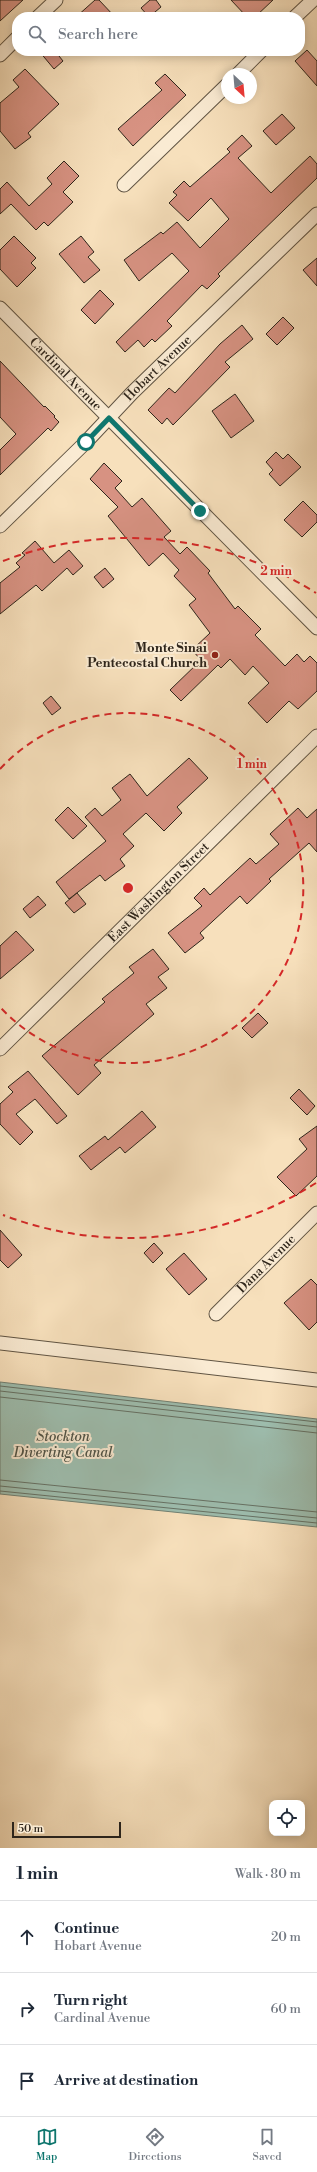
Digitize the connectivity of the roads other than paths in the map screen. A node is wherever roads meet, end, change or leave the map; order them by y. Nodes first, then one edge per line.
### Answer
1 (56, 0) edge
2 (312, 0) edge
3 (43, 12) edge
4 (300, 12) edge
5 (12, 43) edge
6 (0, 55) edge
7 (256, 56) edge
8 (244, 68) edge
9 (221, 91) edge
10 (124, 185) dead end
11 (317, 214) edge
12 (0, 308) edge
13 (109, 418) junction
14 (0, 526) edge
15 (317, 628) edge
16 (317, 736) edge
17 (0, 1049) edge
18 (317, 1214) edge
19 (216, 1314) dead end
20 (0, 1343) edge
21 (317, 1380) edge

1 - 3 street
2 - 4 street
5 - 6 street
7 - 8 street
9 - 10 street
11 - 13 street, Hobart Avenue
12 - 13 street, Cardinal Avenue
13 - 14 street, Hobart Avenue
13 - 15 street, Cardinal Avenue
16 - 17 street, East Washington Street
18 - 19 street, Dana Avenue
20 - 21 street

